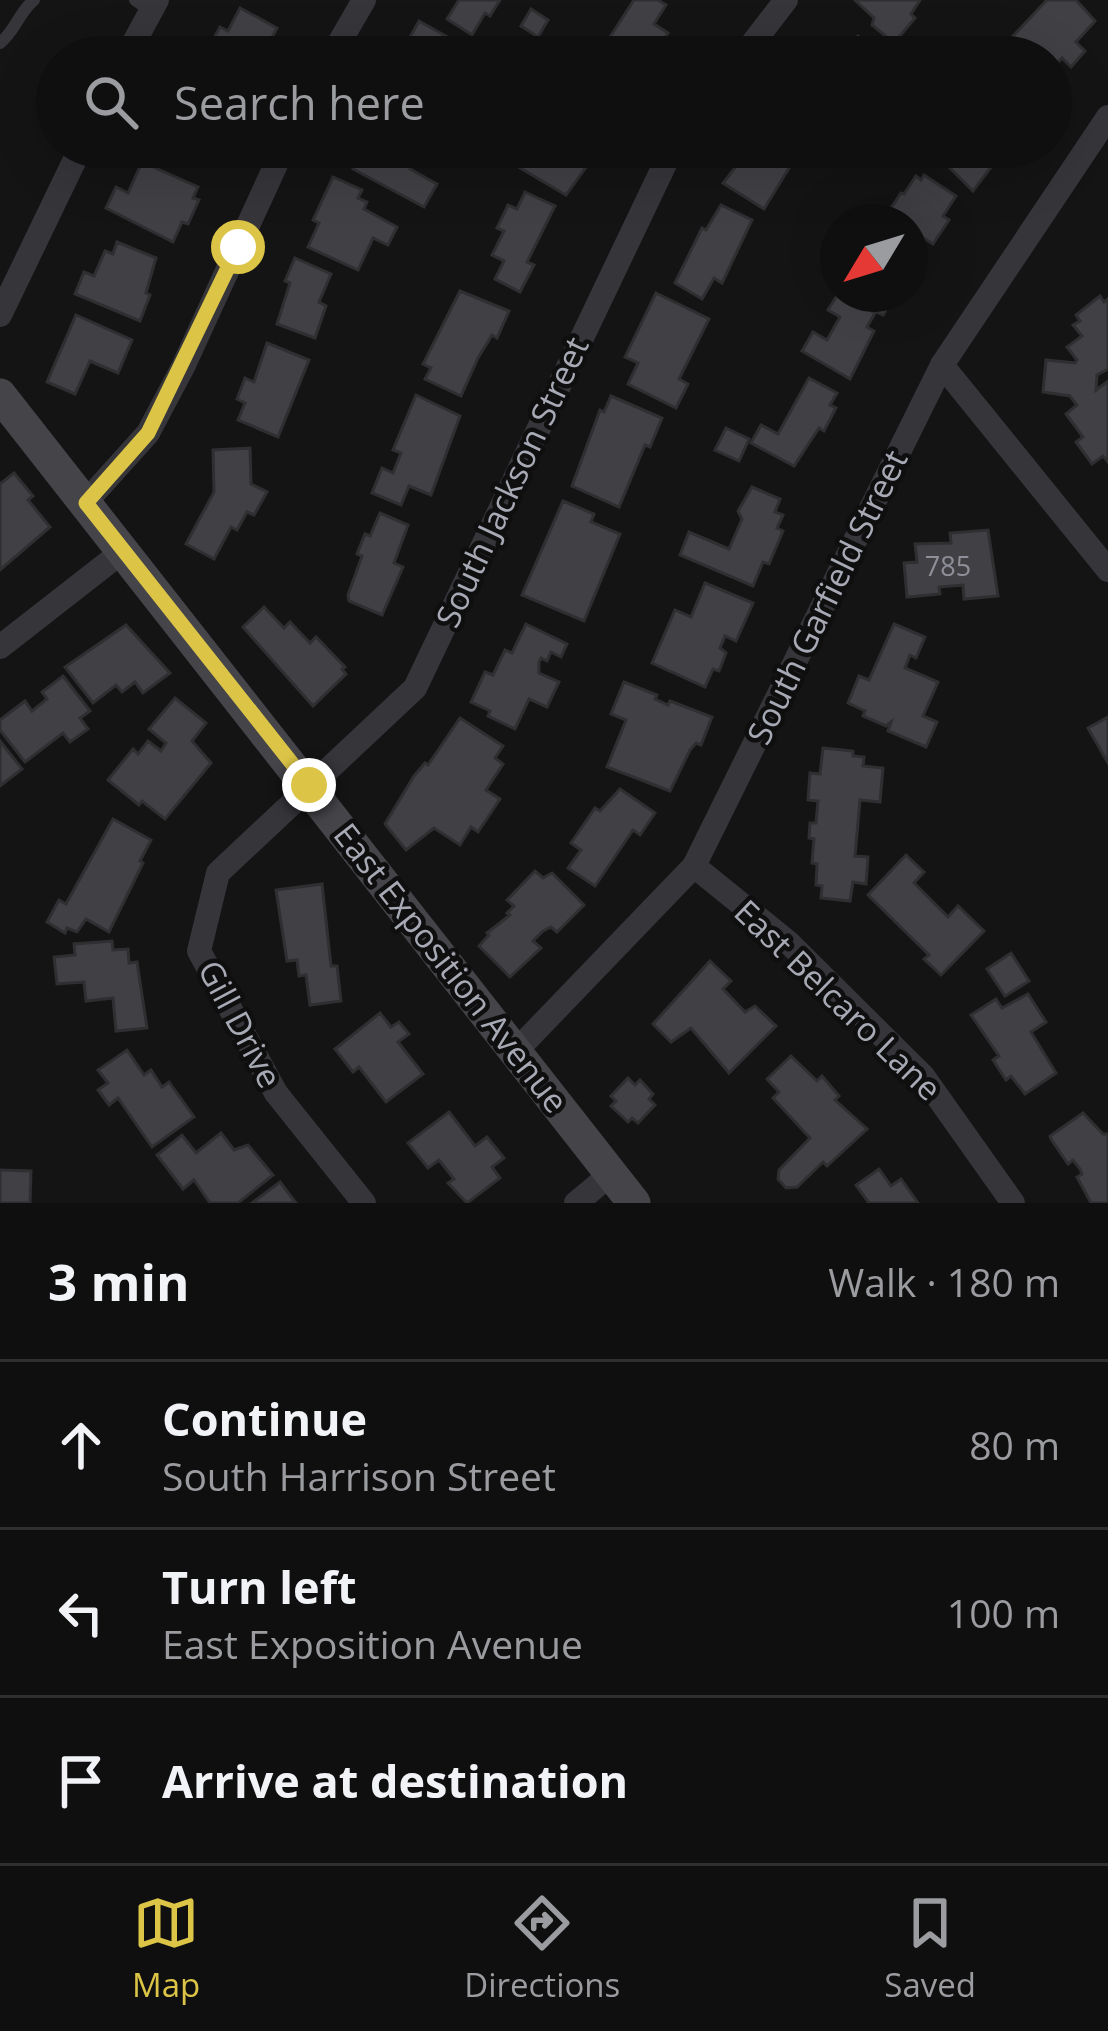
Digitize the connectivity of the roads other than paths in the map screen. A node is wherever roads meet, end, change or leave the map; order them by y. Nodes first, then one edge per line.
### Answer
1 (34, 0) edge
2 (364, 0) edge
3 (785, 0) edge
4 (148, 4) edge
5 (135, 36) edge
6 (344, 36) edge
7 (758, 36) edge
8 (0, 43) edge
9 (1108, 118) edge
10 (71, 168) edge
11 (274, 168) edge
12 (663, 168) edge
13 (0, 315) edge
14 (942, 365) junction
15 (0, 395) edge
16 (86, 503) junction
17 (123, 551) junction
18 (1108, 570) edge
19 (0, 647) edge
20 (309, 785) junction
21 (694, 866) junction
22 (516, 1051) junction
23 (611, 1174) junction
24 (364, 1203) edge
25 (576, 1203) edge
26 (634, 1203) edge
27 (1012, 1203) edge

1 - 8 lane
2 - 6 street
3 - 7 street
4 - 5 street
9 - 14 street, South Garfield Street
10 - 13 street
11 - 16 street
12 - 20 street, South Jackson Street
14 - 18 street
14 - 21 street, South Garfield Street
15 - 16 street, East Exposition Avenue
16 - 17 street, East Exposition Avenue
17 - 19 street
17 - 20 street, East Exposition Avenue
20 - 22 street, East Exposition Avenue
20 - 24 street, Gill Drive
21 - 22 street, South Garfield Street
21 - 27 street, East Belcaro Lane
22 - 23 street, East Exposition Avenue
23 - 25 street
23 - 26 street, East Exposition Avenue

